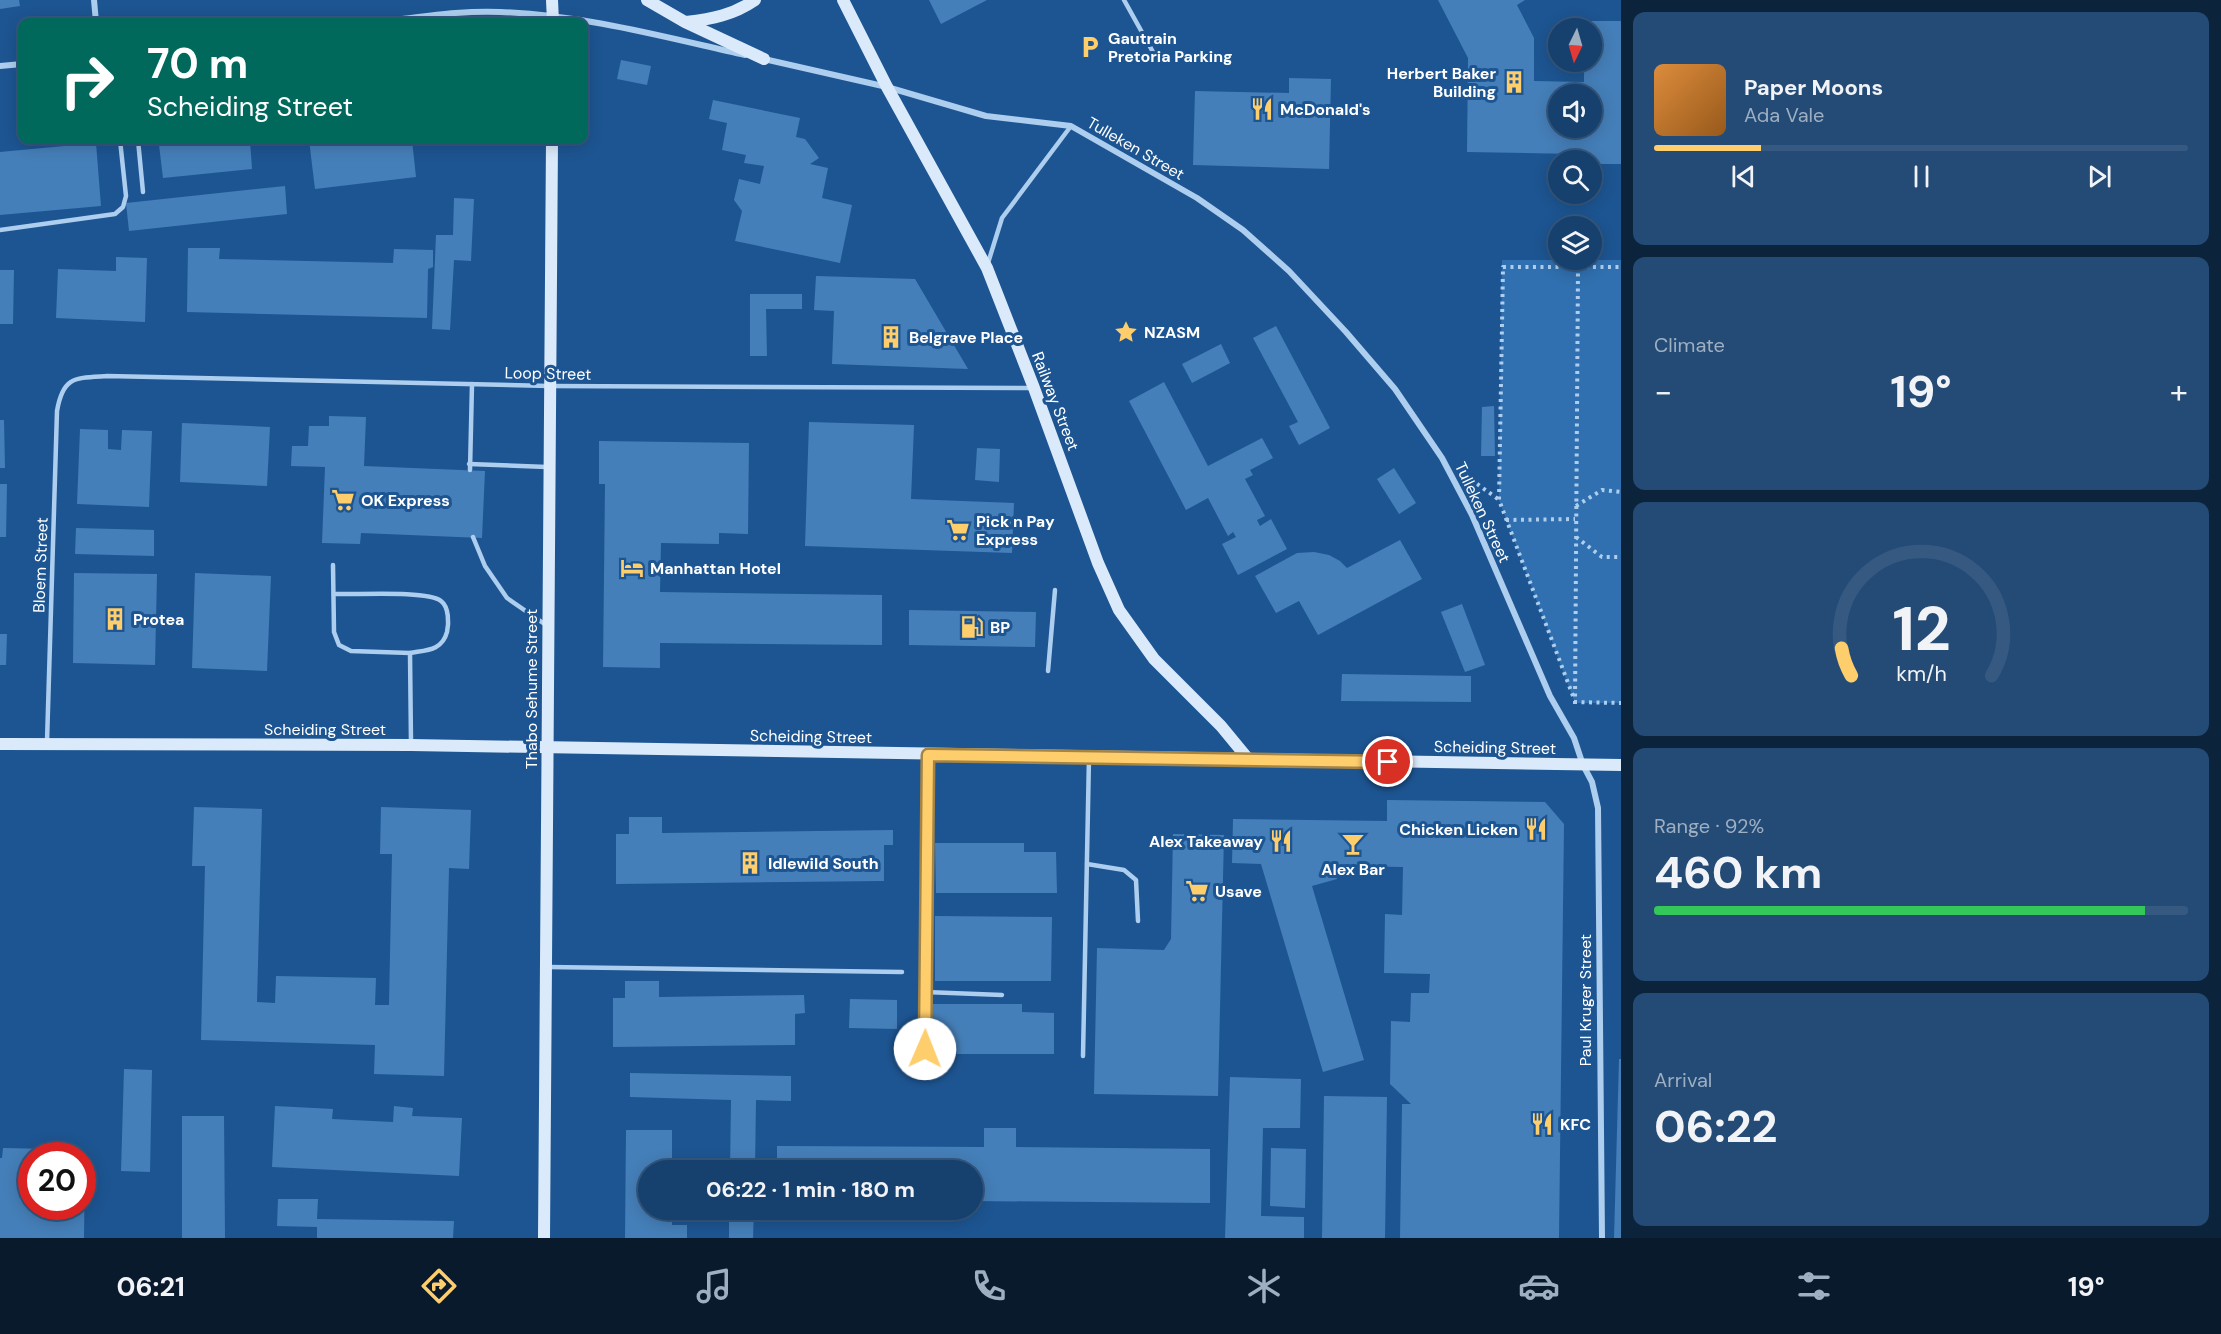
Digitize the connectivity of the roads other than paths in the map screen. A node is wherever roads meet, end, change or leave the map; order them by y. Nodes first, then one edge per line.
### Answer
1 (94, 0) edge
2 (552, 0) edge
3 (647, 0) edge
4 (755, 0) edge
5 (843, 0) edge
6 (1124, 0) edge
7 (96, 18) edge
8 (412, 18) edge
9 (545, 18) edge
10 (553, 18) edge
11 (588, 21) edge
12 (685, 22) junction
13 (764, 59) junction
14 (1158, 61) dead end
15 (18, 64) edge
16 (0, 66) edge
17 (886, 87) junction
18 (1071, 126) junction
19 (120, 144) edge
20 (138, 144) edge
21 (552, 144) edge
22 (143, 192) dead end
23 (0, 230) edge
24 (987, 268) junction
25 (472, 384) junction
26 (549, 386) junction
27 (64, 387) joint
28 (1034, 388) junction
29 (549, 467) junction
30 (473, 537) dead end
31 (333, 565) dead end
32 (1055, 590) dead end
33 (334, 594) junction
34 (548, 627) junction
35 (410, 653) junction
36 (1048, 671) dead end
37 (0, 744) edge
38 (47, 745) junction
39 (411, 745) junction
40 (548, 749) junction
41 (928, 755) junction
42 (1089, 757) junction
43 (1249, 760) junction
44 (1583, 765) junction
45 (1621, 765) edge
46 (1087, 864) junction
47 (1138, 921) dead end
48 (546, 967) junction
49 (902, 972) dead end
50 (925, 992) junction
51 (1002, 995) dead end
52 (1083, 1056) dead end
53 (924, 1068) dead end
54 (544, 1238) edge
55 (1602, 1238) edge

1 - 7 street
2 - 10 main road
3 - 12 main road
4 - 12 main road
5 - 17 main road, Railway Street
6 - 14 lane
8 - 9 street, Tulleken Street
11 - 13 street, Tulleken Street
12 - 13 main road
13 - 17 street, Tulleken Street
15 - 16 street
17 - 18 street, Tulleken Street
17 - 24 main road, Railway Street
18 - 24 lane
18 - 44 street, Tulleken Street
19 - 23 lane
20 - 22 lane
21 - 26 main road, Thabo Sehume Street
24 - 28 main road, Railway Street
25 - 26 lane, Loop Street
25 - 27 lane, Loop Street
25 - 29 lane
26 - 28 lane, Loop Street
26 - 29 main road, Thabo Sehume Street
27 - 38 lane, Bloem Street
28 - 43 main road, Railway Street
29 - 34 main road, Thabo Sehume Street
30 - 34 lane
31 - 33 lane
32 - 36 lane
33 - 35 lane
33 - 35 lane
34 - 40 main road, Thabo Sehume Street
35 - 39 lane
37 - 38 main road, Scheiding Street
38 - 39 main road, Scheiding Street
39 - 40 main road, Scheiding Street
40 - 41 main road, Scheiding Street
40 - 48 main road, Thabo Sehume Street
41 - 42 main road, Scheiding Street
41 - 50 lane
42 - 43 main road, Scheiding Street
42 - 46 lane
43 - 44 main road, Scheiding Street
44 - 45 main road, Scheiding Street
44 - 55 street, Paul Kruger Street
46 - 47 lane
46 - 52 lane
48 - 49 lane
48 - 54 main road, Thabo Sehume Street
50 - 51 lane
50 - 53 lane

